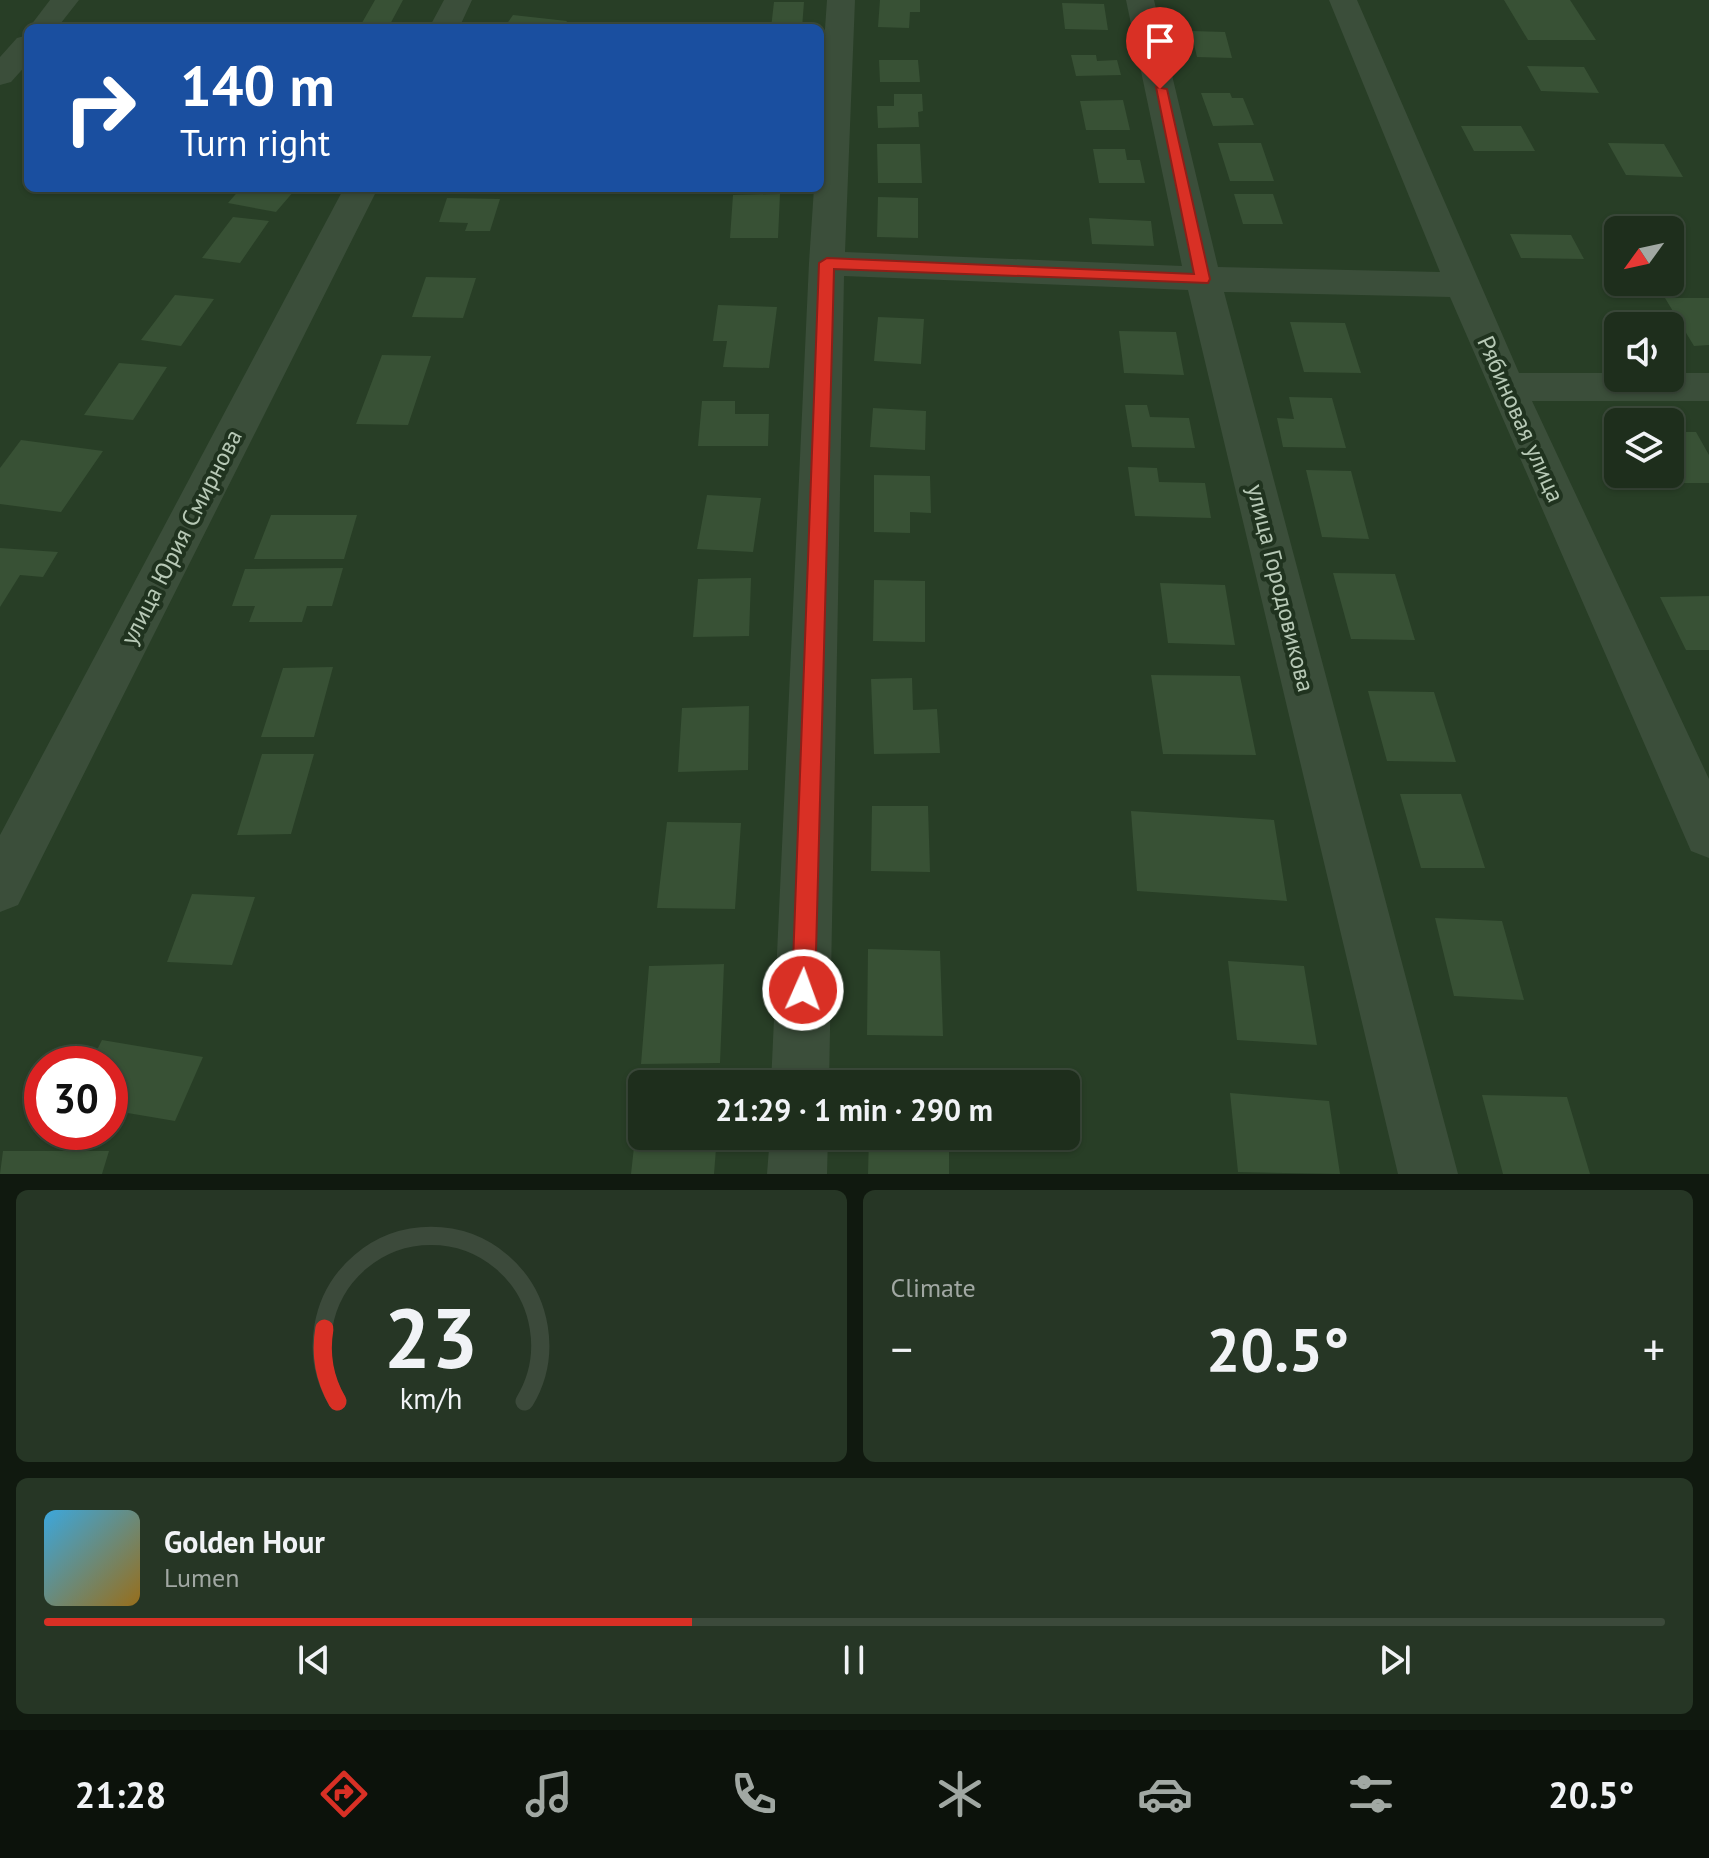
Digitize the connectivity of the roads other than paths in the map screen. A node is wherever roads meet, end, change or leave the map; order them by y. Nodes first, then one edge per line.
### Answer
1 (65, 0) edge
2 (458, 0) edge
3 (841, 0) edge
4 (1140, 0) edge
5 (1343, 0) edge
6 (45, 24) edge
7 (446, 24) edge
8 (24, 49) edge
9 (0, 76) edge
10 (359, 192) edge
11 (827, 263) junction
12 (1203, 279) junction
13 (1462, 285) junction
14 (1506, 387) junction
15 (1709, 387) edge
16 (1709, 834) edge
17 (0, 887) edge
18 (800, 1070) edge
19 (798, 1150) edge
20 (797, 1174) edge
21 (1428, 1174) edge

1 - 6 street
2 - 7 street
3 - 11 street
4 - 12 street, улица Городовикова
5 - 13 street, Рябиновая улица
8 - 9 street
10 - 17 street, улица Юрия Смирнова
11 - 12 street
11 - 18 street
12 - 13 street
12 - 21 street, улица Городовикова
13 - 14 street, Рябиновая улица
14 - 15 street
14 - 16 street, Рябиновая улица
19 - 20 street

